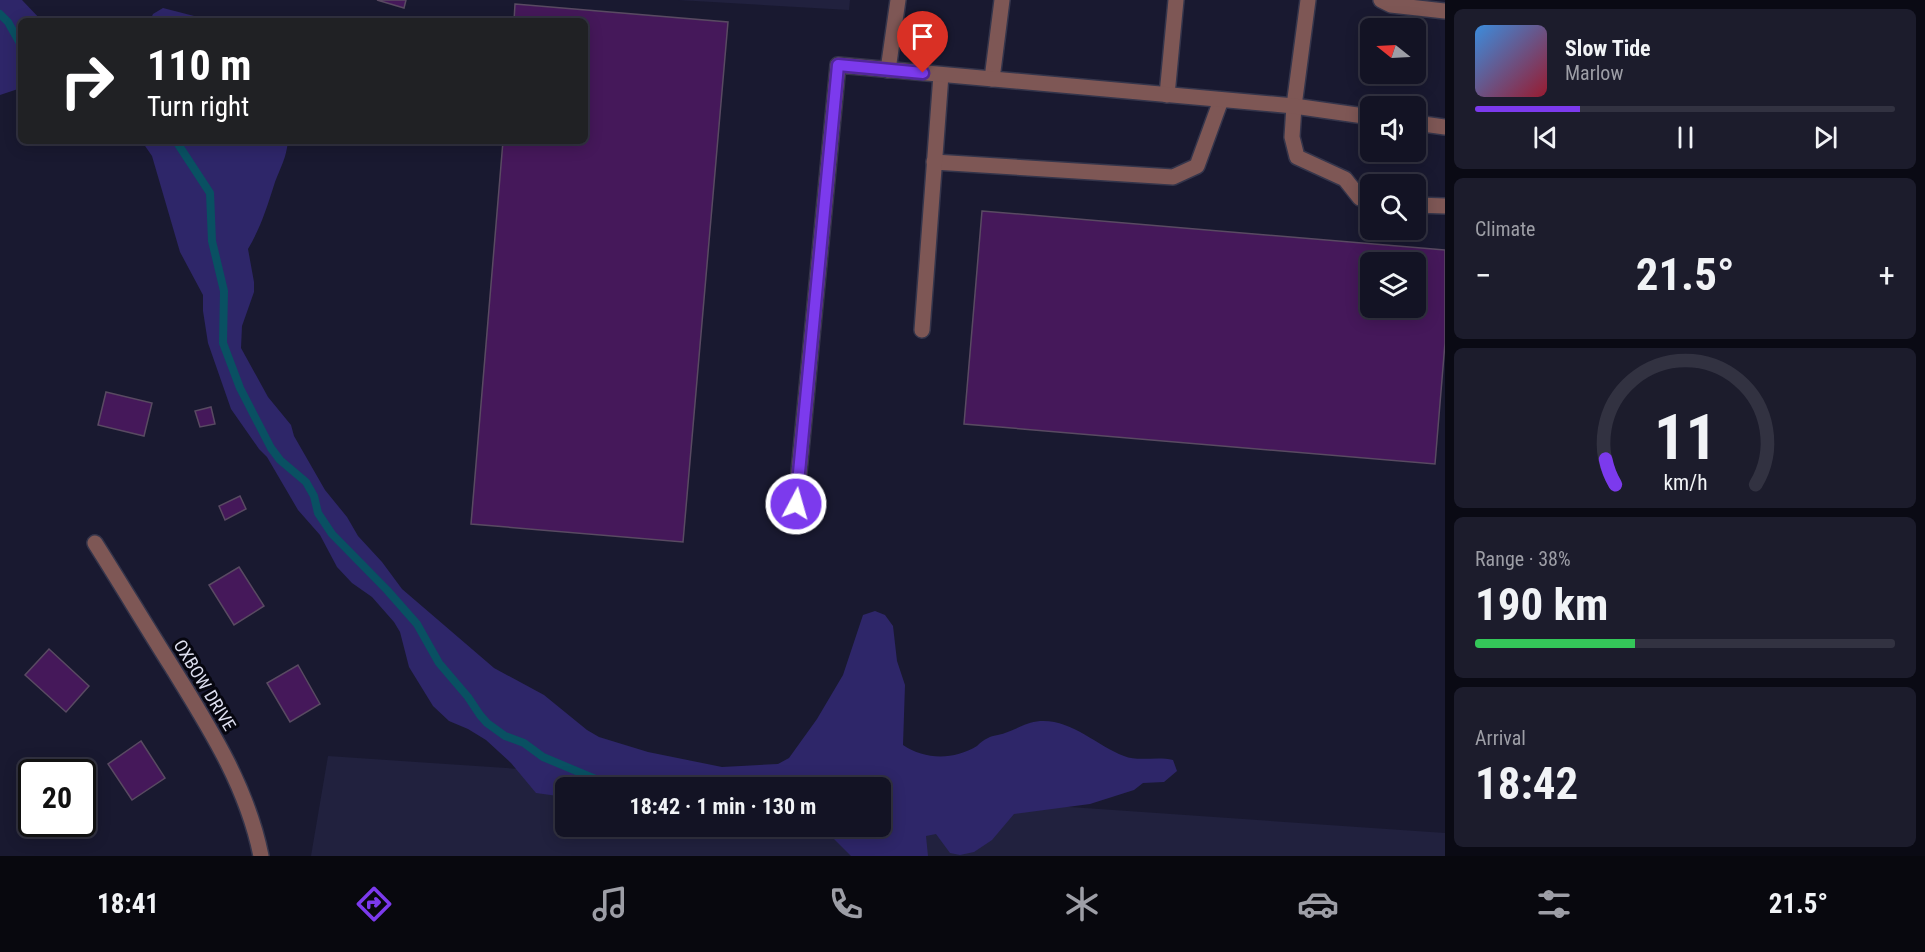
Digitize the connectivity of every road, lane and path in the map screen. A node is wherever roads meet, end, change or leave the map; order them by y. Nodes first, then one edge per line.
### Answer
1 (898, 0) edge
2 (1002, 0) edge
3 (1176, 0) edge
4 (1308, 0) edge
5 (1381, 0) edge
6 (1445, 11) edge
7 (888, 70) junction
8 (941, 75) junction
9 (992, 79) junction
10 (1167, 95) junction
11 (1221, 100) junction
12 (1294, 106) junction
13 (1360, 115) edge
14 (1426, 124) edge
15 (1445, 127) edge
16 (934, 162) junction
17 (1360, 198) edge
18 (1426, 205) edge
19 (1445, 206) edge
20 (922, 330) dead end
21 (796, 504) dead end
22 (95, 543) dead end
23 (261, 856) edge

1 - 7 street
2 - 9 street
3 - 10 street
4 - 12 street
5 - 6 street
7 - 8 street
7 - 21 street
8 - 9 street
8 - 16 street
9 - 10 street
10 - 11 street
11 - 12 street
11 - 16 street
12 - 13 street
12 - 17 street
14 - 15 street
16 - 20 street
18 - 19 street
22 - 23 street, OXBOW DRIVE

